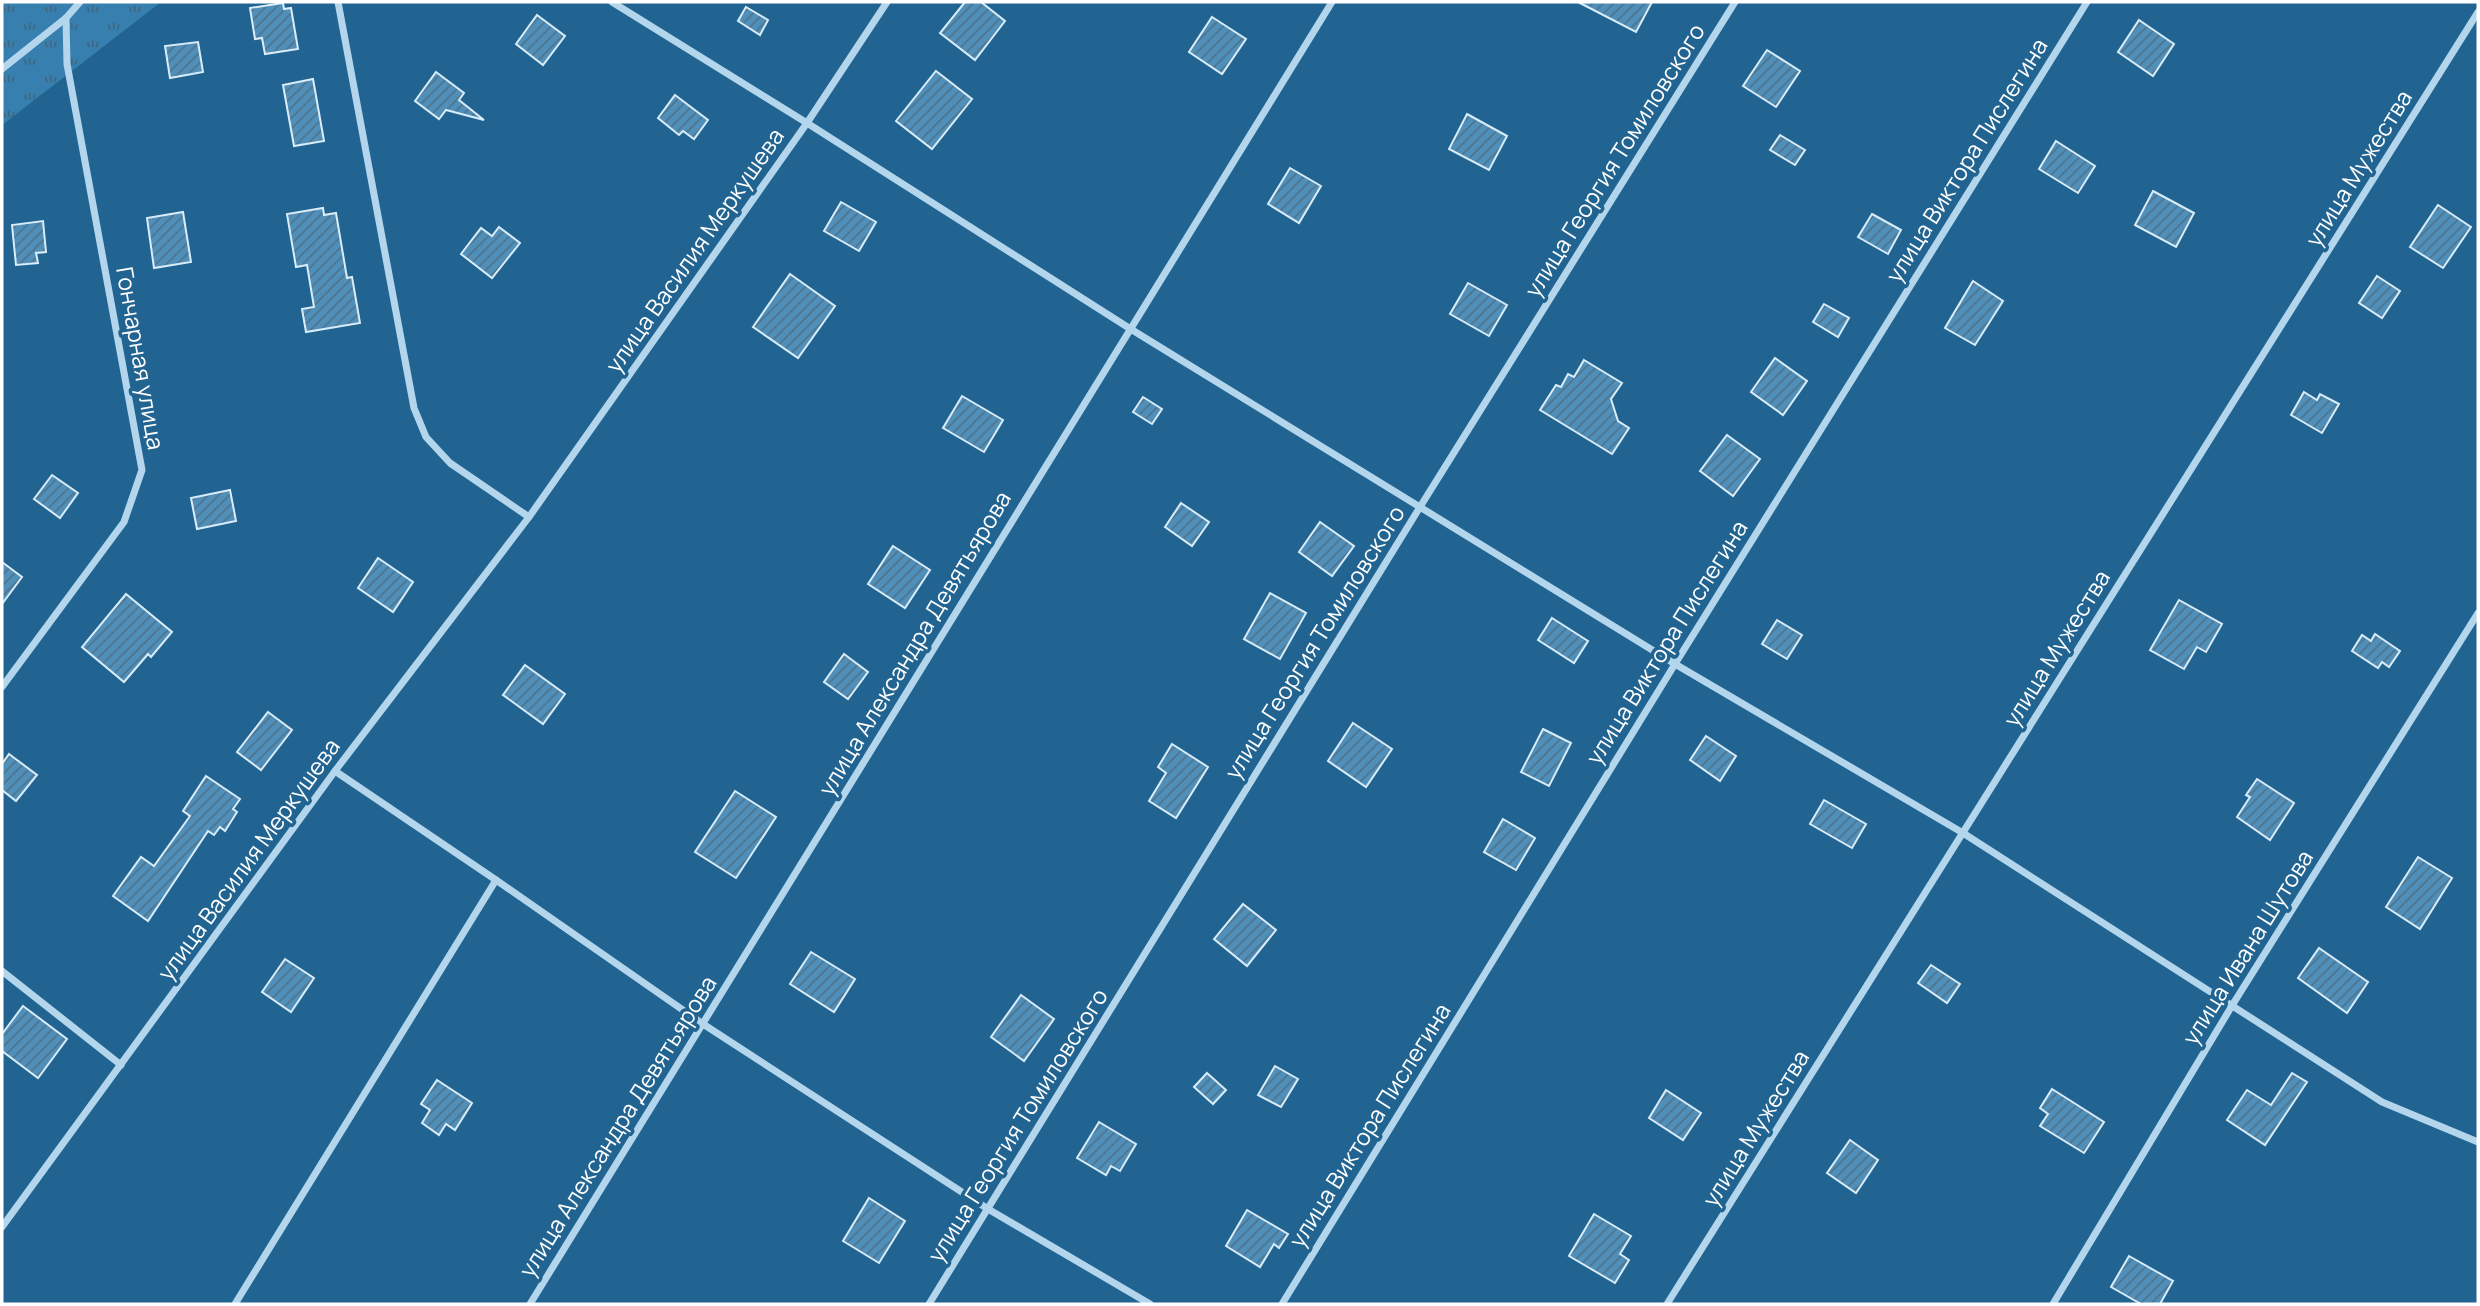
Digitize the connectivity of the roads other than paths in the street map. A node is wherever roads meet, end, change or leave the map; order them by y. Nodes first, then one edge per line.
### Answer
1 (80, 2) edge
2 (338, 2) edge
3 (612, 2) edge
4 (887, 2) edge
5 (1332, 2) edge
6 (1735, 2) edge
7 (2087, 2) edge
8 (2478, 12) edge
9 (66, 18) junction
10 (2, 69) edge
11 (807, 122) junction
12 (1129, 328) junction
13 (1420, 507) junction
14 (529, 517) junction
15 (2478, 613) edge
16 (1675, 664) junction
17 (2, 687) edge
18 (335, 771) junction
19 (1963, 833) junction
20 (496, 880) junction
21 (2, 971) edge
22 (2233, 1004) junction
23 (703, 1024) junction
24 (121, 1065) junction
25 (2478, 1142) edge
26 (988, 1209) junction
27 (2, 1227) edge
28 (235, 1304) edge
29 (530, 1304) edge
30 (929, 1304) edge
31 (1150, 1304) edge
32 (1282, 1304) edge
33 (1667, 1304) edge
34 (2053, 1304) edge

1 - 9 street
2 - 14 street
3 - 11 street
4 - 11 street, улица Василия Меркушева
5 - 12 street, улица Александра Девятьярова
6 - 13 street, улица Георгия Томиловского
7 - 16 street, улица Виктора Пислегина
8 - 19 street, улица Мужества
9 - 10 street
9 - 17 street, Гончарная улица
11 - 12 street
11 - 14 street, улица Василия Меркушева
12 - 13 street
12 - 23 street, улица Александра Девятьярова
13 - 16 street
13 - 26 street, улица Георгия Томиловского
14 - 18 street, улица Василия Меркушева
15 - 22 street, улица Ивана Шутова
16 - 19 street
16 - 32 street, улица Виктора Пислегина
18 - 20 street
18 - 24 street, улица Василия Меркушева
19 - 22 street
19 - 33 street, улица Мужества
20 - 23 street
20 - 28 street
21 - 24 street
22 - 25 street
22 - 34 street, улица Ивана Шутова
23 - 26 street
23 - 29 street, улица Александра Девятьярова
24 - 27 street, улица Василия Меркушева
26 - 30 street, улица Георгия Томиловского
26 - 31 street

